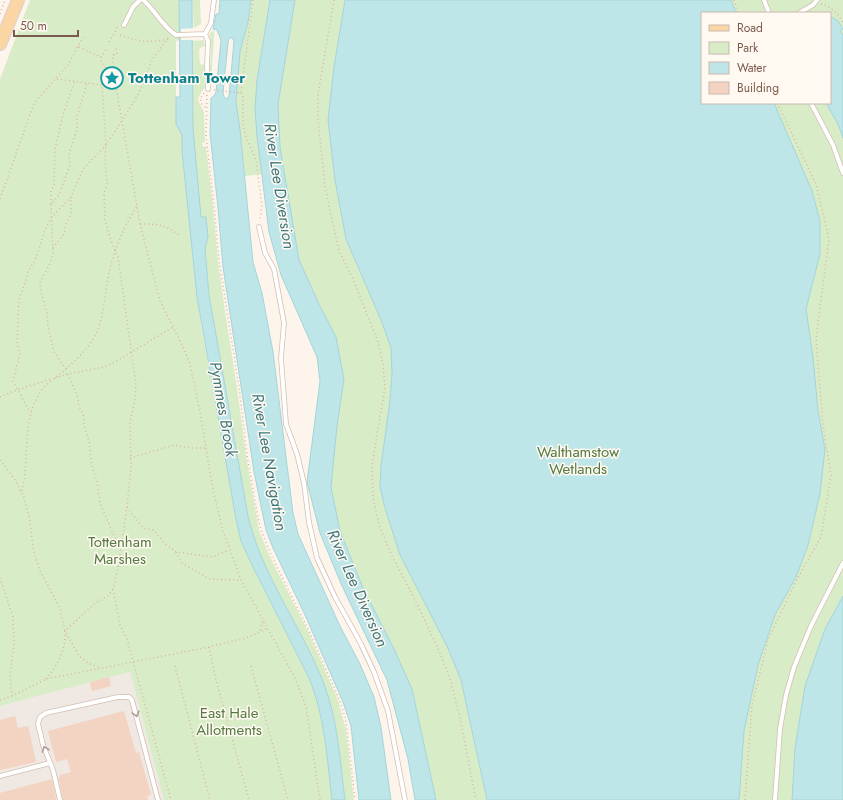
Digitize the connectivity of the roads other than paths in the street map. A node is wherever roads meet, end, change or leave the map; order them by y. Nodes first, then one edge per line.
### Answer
1 (18, 0) edge
2 (142, 0) edge
3 (214, 0) edge
4 (764, 0) edge
5 (816, 2) edge
6 (769, 12) edge
7 (801, 12) edge
8 (124, 26) dead end
9 (204, 34) junction
10 (0, 44) edge
11 (207, 90) road end
12 (812, 104) edge
13 (843, 174) edge
14 (259, 226) road end
15 (843, 563) edge
16 (50, 764) junction
17 (0, 776) edge
18 (60, 800) edge
19 (158, 800) edge
20 (405, 800) edge
21 (775, 800) edge

1 - 10 main road
2 - 8 lane
2 - 9 lane
3 - 9 lane
4 - 6 lane
5 - 7 lane
9 - 11 lane
12 - 13 lane
14 - 20 lane
15 - 21 lane
16 - 17 lane
16 - 18 lane
16 -> 19 lane

